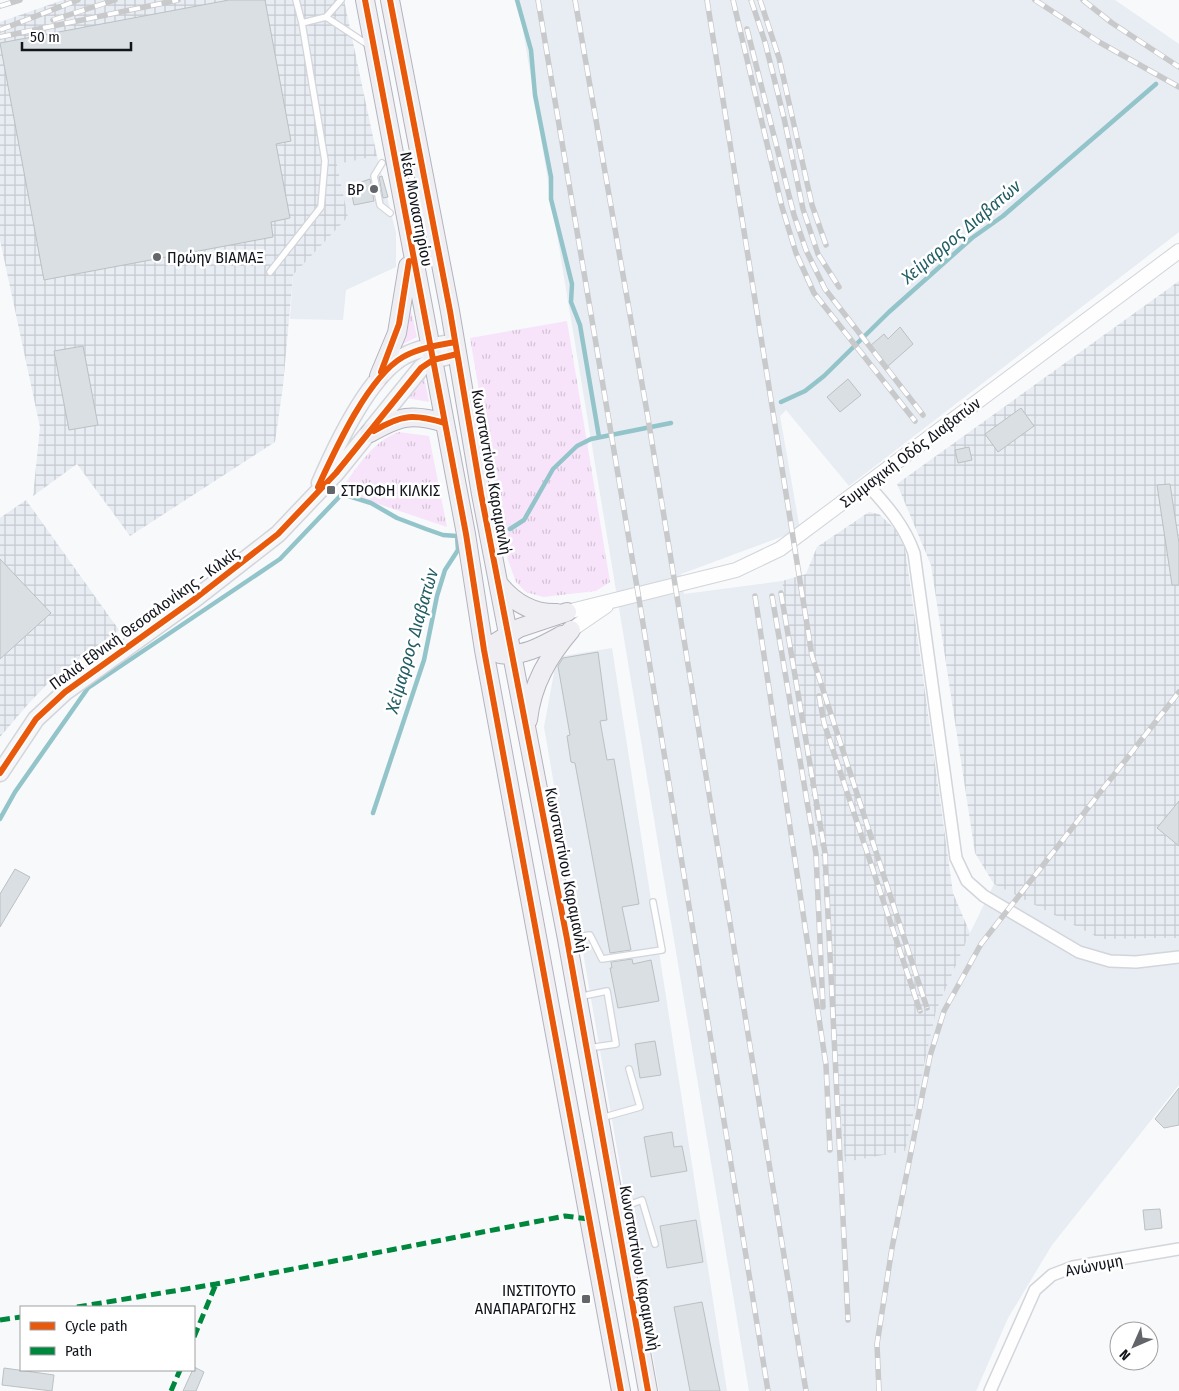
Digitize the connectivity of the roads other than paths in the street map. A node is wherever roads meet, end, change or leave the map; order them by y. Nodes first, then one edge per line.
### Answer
1 (296, 0) edge
2 (341, 0) edge
3 (365, 0) edge
4 (390, 0) edge
5 (326, 17) junction
6 (302, 23) junction
7 (374, 49) junction
8 (382, 163) dead end
9 (390, 213) dead end
10 (410, 244) junction
11 (1179, 251) edge
12 (270, 272) dead end
13 (456, 348) junction
14 (432, 353) junction
15 (379, 376) junction
16 (444, 423) junction
17 (370, 433) junction
18 (867, 484) junction
19 (315, 494) junction
20 (498, 583) junction
21 (615, 600) junction
22 (567, 612) junction
23 (571, 630) junction
24 (507, 634) junction
25 (484, 650) junction
26 (512, 656) junction
27 (527, 733) junction
28 (0, 773) edge
29 (653, 902) dead end
30 (567, 938) junction
31 (1179, 957) edge
32 (578, 997) junction
33 (586, 1048) junction
34 (629, 1069) dead end
35 (599, 1118) junction
36 (616, 1210) junction
37 (655, 1244) dead end
38 (1179, 1249) edge
39 (621, 1391) edge
40 (648, 1391) edge
41 (990, 1391) edge

1 - 6 lane
2 - 5 lane
3 - 7 main road, Νέα Μοναστηρίου
4 - 13 main road, Νέα Μοναστηρίου
5 - 6 lane
5 - 7 lane
6 - 12 lane
7 - 10 main road, Νέα Μοναστηρίου
8 - 9 lane
10 - 14 main road, Νέα Μοναστηρίου
10 - 15 main road
11 - 18 street, Συμμαχική Οδός Διαβατών
13 - 14 main road, Παλιά Εθνική Θεσσαλονίκης - Κιλκίς
13 - 20 main road, Κωνσταντίνου Καραμανλή
14 - 15 main road, Παλιά Εθνική Θεσσαλονίκης - Κιλκίς
14 - 16 main road, Νέα Μοναστηρίου
14 - 17 main road, Παλιά Εθνική Θεσσαλονίκης - Κιλκίς
15 - 19 main road, Παλιά Εθνική Θεσσαλονίκης - Κιλκίς
16 - 17 main road
16 - 25 main road
17 - 19 main road, Παλιά Εθνική Θεσσαλονίκης - Κιλκίς
18 - 21 street, Συμμαχική Οδός Διαβατών
18 - 31 street
19 - 28 main road, Παλιά Εθνική Θεσσαλονίκης - Κιλκίς
20 - 22 main road
20 - 24 main road, Κωνσταντίνου Καραμανλή
21 - 22 street, Συμμαχική Οδός Διαβατών
21 - 23 street, Συμμαχική Οδός Διαβατών
22 - 24 main road
23 - 26 main road
23 - 27 main road
24 - 25 main road
24 - 26 main road, Κωνσταντίνου Καραμανλή
25 - 26 main road
25 - 39 main road
26 - 27 main road, Κωνσταντίνου Καραμανλή
27 - 30 main road, Κωνσταντίνου Καραμανλή
29 - 30 lane
30 - 32 main road, Κωνσταντίνου Καραμανλή
32 - 33 main road, Κωνσταντίνου Καραμανλή
32 - 33 lane
33 - 35 main road, Κωνσταντίνου Καραμανλή
34 - 35 lane
35 - 36 main road, Κωνσταντίνου Καραμανλή
36 - 37 lane
36 - 40 main road, Κωνσταντίνου Καραμανλή
38 - 41 street, Ανώνυμη

